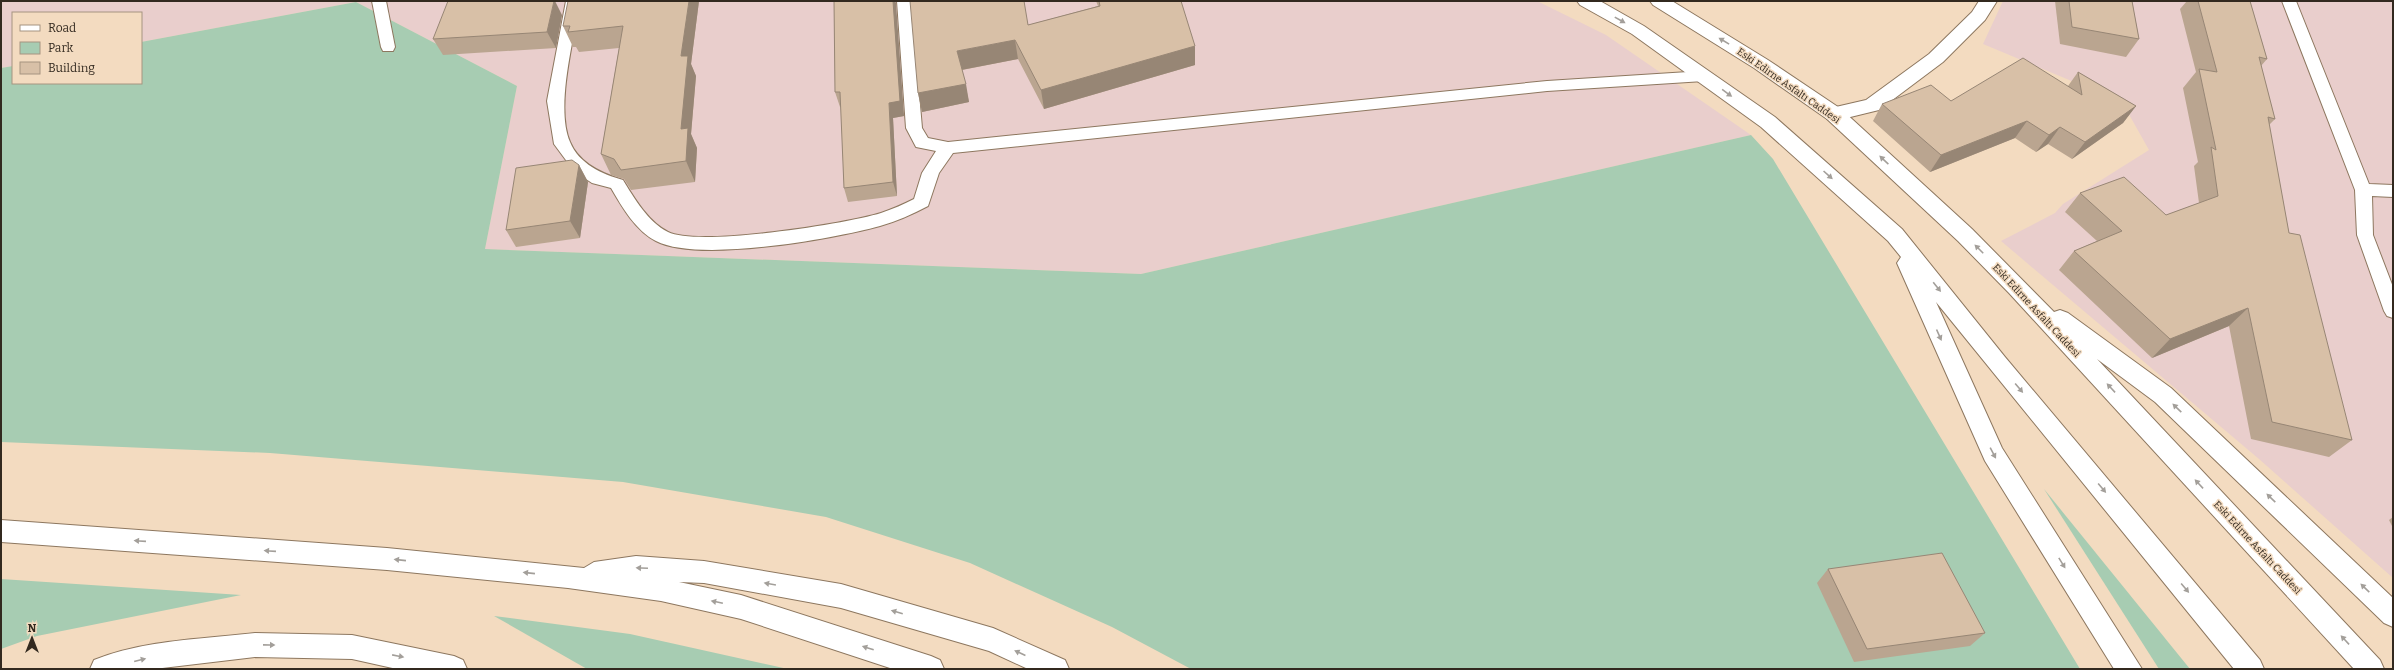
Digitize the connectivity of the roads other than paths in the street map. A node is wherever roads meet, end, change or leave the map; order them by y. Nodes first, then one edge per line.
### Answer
1 (379, 1) edge
2 (573, 1) edge
3 (904, 1) edge
4 (1586, 1) edge
5 (1659, 1) edge
6 (1988, 1) edge
7 (2289, 1) edge
8 (388, 47) dead end
9 (1704, 76) junction
10 (1834, 114) junction
11 (948, 148) junction
12 (2363, 190) junction
13 (2393, 191) edge
14 (1895, 235) junction
15 (2017, 287) junction
16 (2393, 311) edge
17 (1, 531) edge
18 (568, 577) junction
19 (2393, 615) edge
20 (102, 669) edge
21 (454, 669) edge
22 (931, 669) edge
23 (1056, 669) edge
24 (2128, 669) edge
25 (2251, 669) edge
26 (2371, 669) edge

1 - 8 lane
2 - 11 lane
3 - 11 lane
4 -> 9 main road
10 -> 5 main road, Eski Edirne Asfaltı Caddesi
6 - 10 main road
7 - 12 lane
9 - 11 lane
9 -> 14 main road
15 -> 10 main road, Eski Edirne Asfaltı Caddesi
12 - 13 lane
12 - 16 lane
14 -> 24 main road
14 -> 25 main road
19 -> 15 main road
26 -> 15 main road, Eski Edirne Asfaltı Caddesi
18 -> 17 main road
22 -> 18 main road
23 -> 18 main road
20 -> 21 main road

